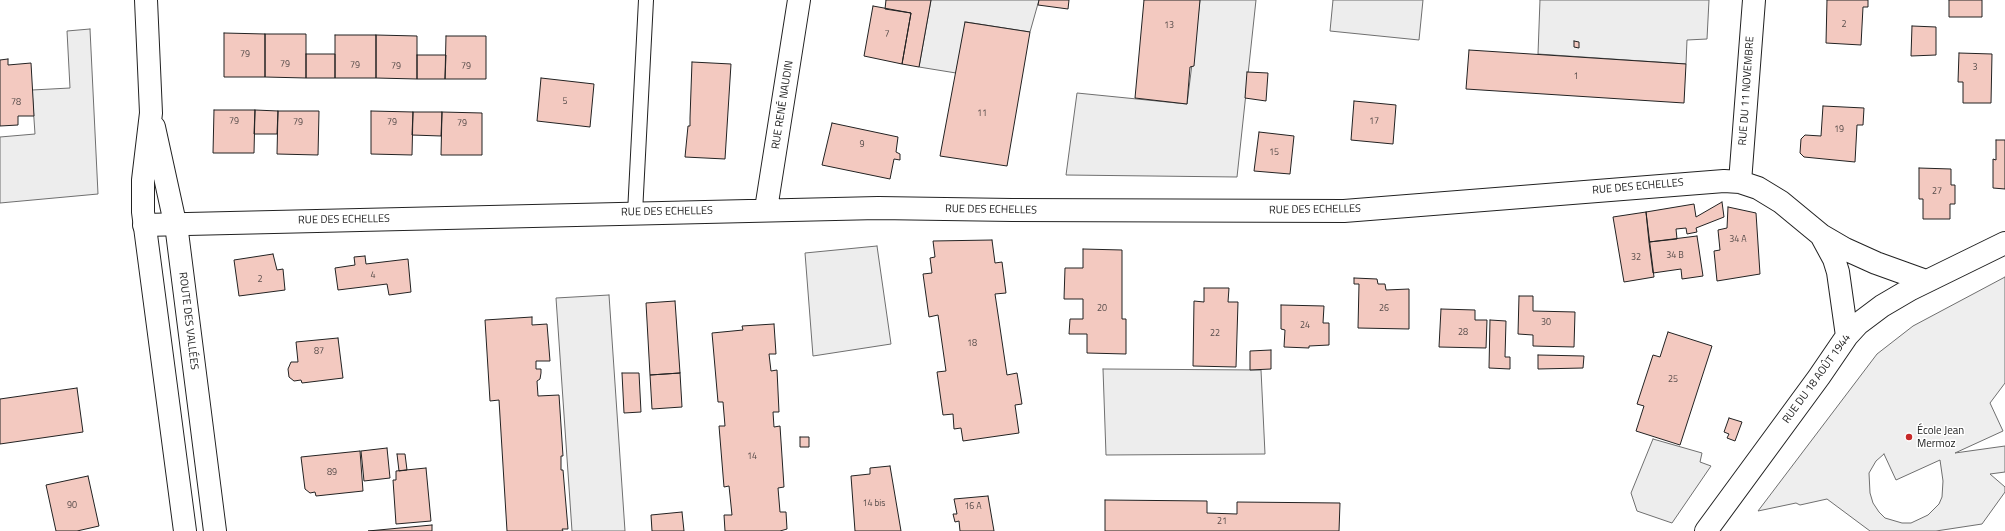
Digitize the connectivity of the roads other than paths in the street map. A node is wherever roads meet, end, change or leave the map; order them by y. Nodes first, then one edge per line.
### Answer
1 (146, 0) edge
2 (646, 0) edge
3 (799, 0) edge
4 (1754, 0) edge
5 (151, 114) junction
6 (1740, 182) junction
7 (766, 209) junction
8 (635, 213) junction
9 (175, 224) junction
10 (144, 225) junction
11 (1821, 235) junction
12 (2005, 243) edge
13 (1926, 282) junction
14 (1847, 336) junction
15 (185, 531) edge
16 (215, 531) edge
17 (1706, 531) edge

1 - 5 street, ROUTE DES VALLÉES
2 - 8 lane
3 - 7 street, RUE RENÉ NAUDIN
4 - 6 street, RUE DU 11 NOVEMBRE
5 - 9 street, ROUTE DES VALLÉES
5 - 10 street, ROUTE DES VALLÉES
6 - 7 street, RUE DES ECHELLES
6 - 11 street, RUE DES ECHELLES
7 - 8 street, RUE DES ECHELLES
8 - 9 street, RUE DES ECHELLES
9 - 10 street, RUE DES ECHELLES
9 - 16 street, ROUTE DES VALLÉES
10 - 15 street, ROUTE DES VALLÉES
11 - 13 street, RUE DES ECHELLES
11 - 14 street, RUE DES ECHELLES
12 - 13 street, RUE DU 18 AOÛT 1944
13 - 14 street, RUE DU 18 AOÛT 1944
14 - 17 street, RUE DU 18 AOÛT 1944

